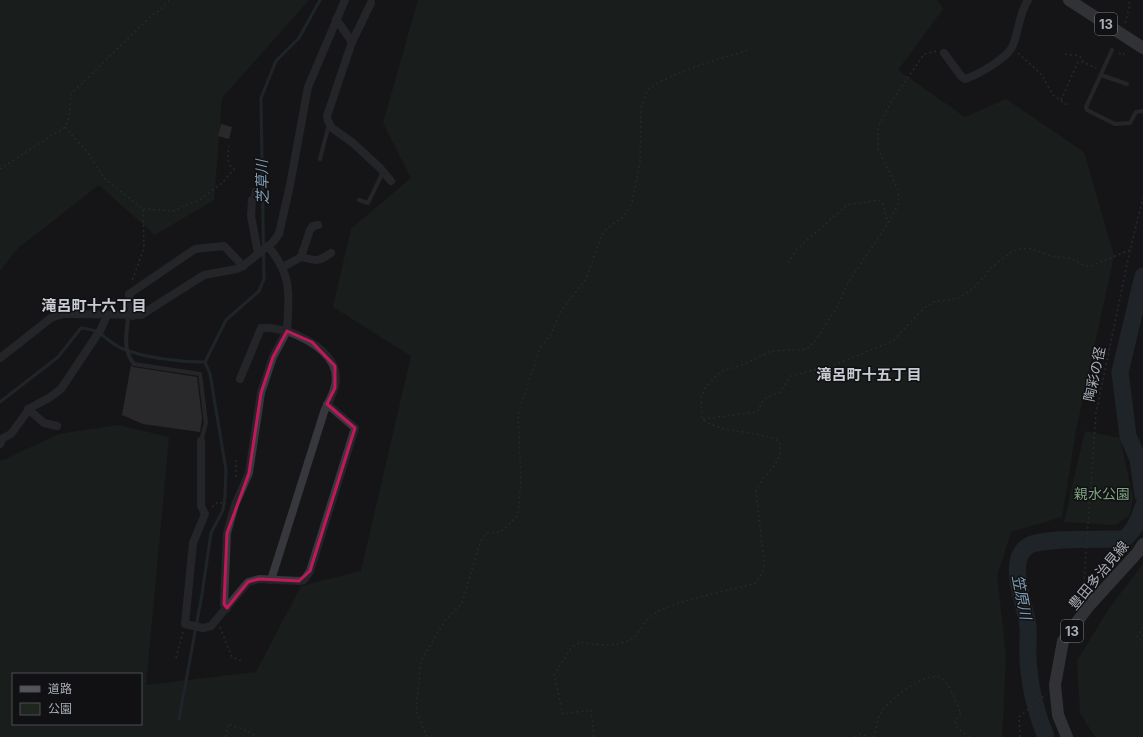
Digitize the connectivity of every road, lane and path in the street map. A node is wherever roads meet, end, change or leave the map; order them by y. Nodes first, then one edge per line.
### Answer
1 (170, 0) edge
2 (344, 0) edge
3 (1028, 0) edge
4 (1069, 0) edge
5 (371, 3) dead end
6 (336, 19) junction
7 (352, 42) junction
8 (1013, 46) junction
9 (1143, 48) edge
10 (748, 50) dead end
11 (1112, 50) dead end
12 (944, 53) joint
13 (1065, 54) dead end
14 (1083, 62) junction
15 (1098, 68) dead end
16 (1100, 75) junction
17 (1127, 84) dead end
18 (1060, 100) junction
19 (1067, 105) dead end
20 (1143, 111) edge
21 (329, 124) junction
22 (65, 127) junction
23 (229, 146) dead end
24 (320, 159) dead end
25 (0, 169) edge
26 (383, 172) junction
27 (391, 181) dead end
28 (254, 190) dead end
29 (1143, 198) edge
30 (252, 200) joint
31 (359, 200) dead end
32 (143, 209) junction
33 (888, 224) junction
34 (318, 225) dead end
35 (268, 246) junction
36 (1130, 250) junction
37 (258, 253) junction
38 (331, 253) dead end
39 (301, 256) junction
40 (788, 263) dead end
41 (243, 266) junction
42 (283, 267) junction
43 (134, 275) dead end
44 (107, 315) junction
45 (131, 316) junction
46 (287, 331) junction
47 (0, 358) edge
48 (240, 379) dead end
49 (327, 404) junction
50 (28, 409) junction
51 (702, 419) junction
52 (57, 426) dead end
53 (201, 441) joint
54 (0, 444) edge
55 (236, 460) dead end
56 (243, 488) junction
57 (218, 502) dead end
58 (230, 506) dead end
59 (1143, 544) edge
60 (1086, 558) dead end
61 (271, 580) junction
62 (227, 608) junction
63 (214, 622) junction
64 (186, 624) junction
65 (1143, 627) edge
66 (1143, 642) edge
67 (176, 658) dead end
68 (241, 661) dead end
69 (1051, 690) dead end
70 (226, 737) edge
71 (258, 737) edge
72 (427, 737) edge
73 (594, 737) edge
74 (855, 737) edge
75 (869, 737) edge
76 (873, 737) edge
77 (969, 737) edge
78 (1020, 737) edge
79 (1067, 737) edge

1 - 22 path
2 - 6 street
3 - 8 street
4 - 9 main road, 13
5 - 7 street
6 - 7 street
6 - 35 street
7 - 21 street
8 - 12 street
8 - 18 path
10 - 72 path
11 - 16 lane
12 - 33 path
13 - 14 path
14 - 15 path
14 - 18 path
16 - 17 lane
16 - 20 lane
18 - 19 path
21 - 24 lane
21 - 26 street
22 - 25 path
22 - 32 path
23 - 32 path
26 - 27 street
26 - 31 lane
28 - 30 lane
29 - 36 path, 陶彩の径
30 - 37 street
32 - 43 path
33 - 40 path
33 - 51 path
34 - 39 street
35 - 37 street
35 - 42 street
36 - 51 path
36 - 60 path, 陶彩の径
37 - 41 street
38 - 39 street
39 - 42 street
41 - 45 street
41 - 45 street
42 - 46 street
44 - 45 street
44 - 47 street
44 - 50 street
45 - 53 lane
46 - 48 street
46 - 49 street
46 - 56 street
49 - 61 street
49 - 61 street
50 - 52 street
50 - 54 street
51 - 73 path
53 - 64 street
55 - 56 path
56 - 62 street
57 - 58 path
59 - 79 main road, 豊田多治見線 / 13
61 - 62 street
62 - 63 street
63 - 64 street
63 - 68 path
64 - 67 path
65 - 66 path
69 - 78 path
70 - 71 path
74 - 75 path
76 - 77 path

